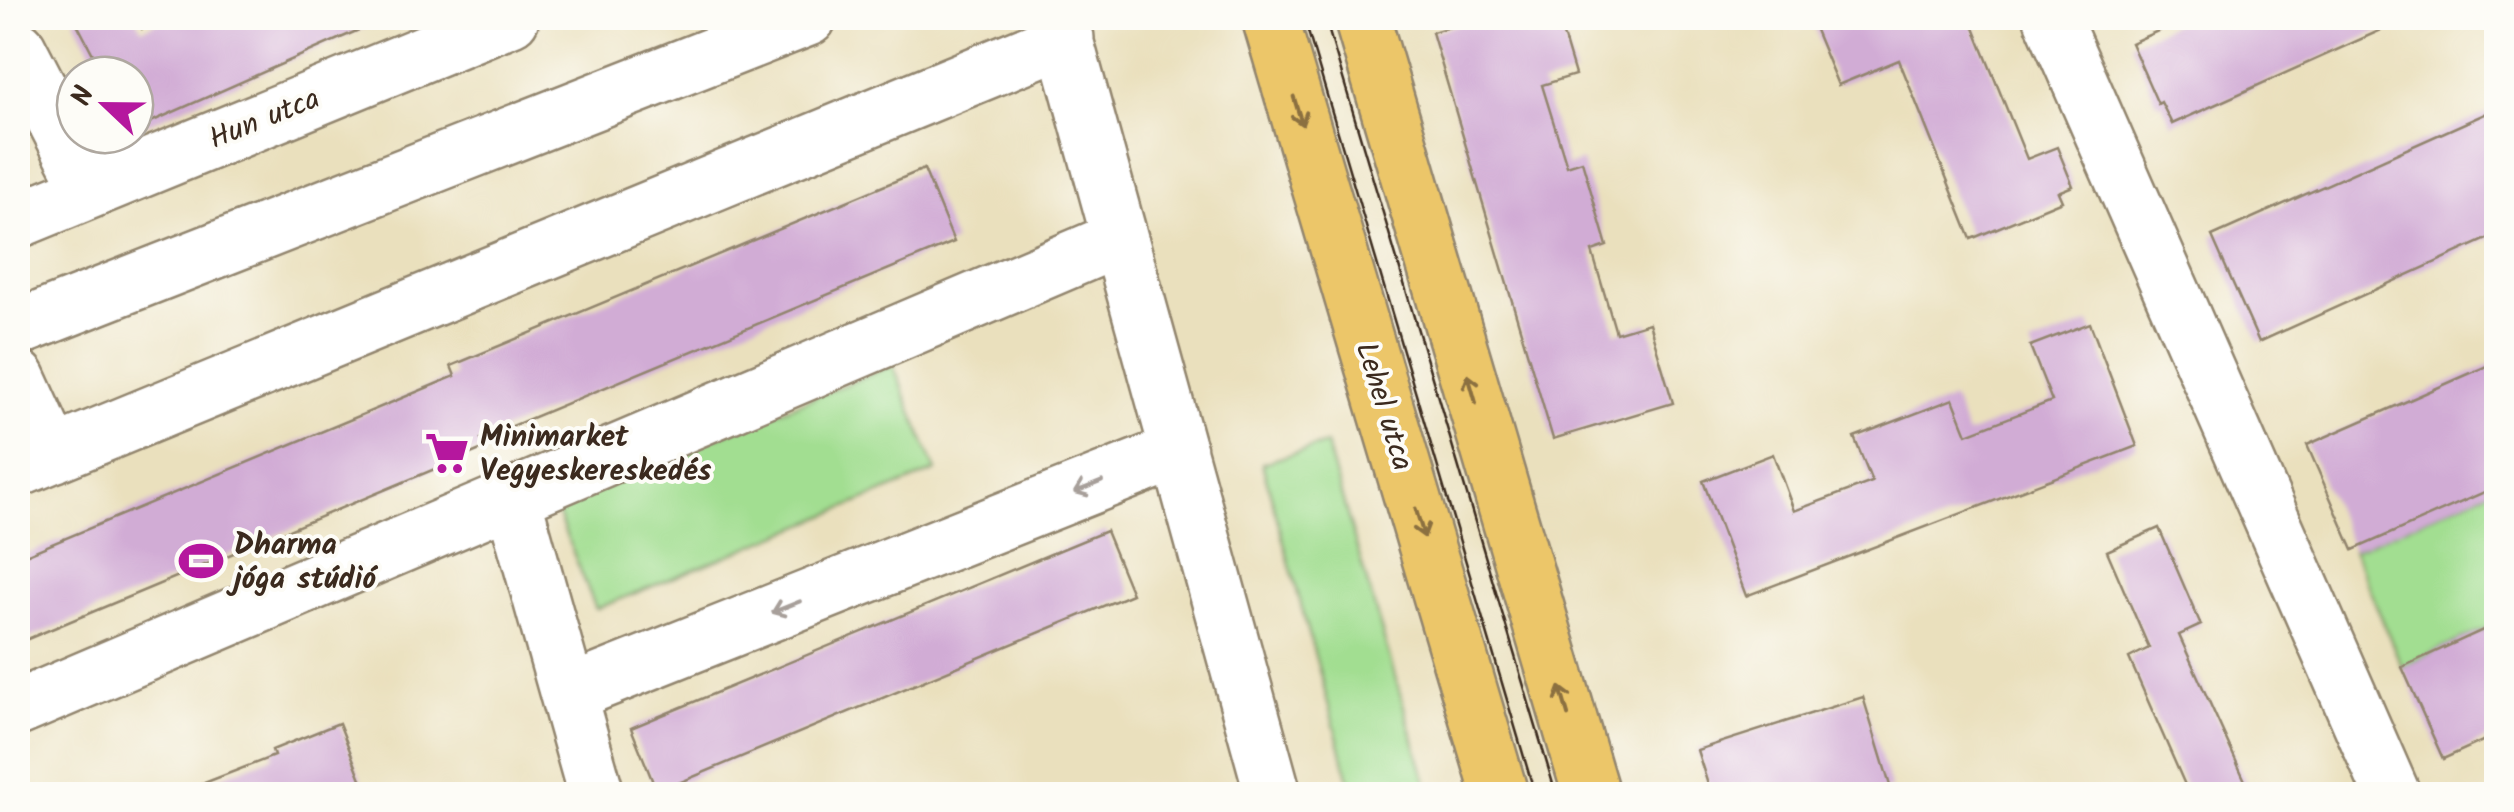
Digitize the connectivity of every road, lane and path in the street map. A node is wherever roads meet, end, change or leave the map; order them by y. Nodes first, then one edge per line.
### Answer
1 (511, 18) edge
2 (808, 18) edge
3 (1270, 18) edge
4 (1362, 18) edge
5 (2052, 18) edge
6 (1063, 28) edge
7 (18, 48) edge
8 (90, 189) junction
9 (18, 220) edge
10 (1120, 239) junction
11 (18, 328) edge
12 (18, 378) edge
13 (1179, 450) junction
14 (35, 462) edge
15 (513, 499) junction
16 (568, 694) junction
17 (18, 708) edge
18 (596, 794) edge
19 (1274, 794) edge
20 (1500, 794) edge
21 (1592, 794) edge
22 (2392, 794) edge

1 - 8 street, Hun utca
2 - 11 street
3 -> 20 main road, Lehel utca
21 -> 4 main road
5 - 22 street
6 - 10 street
6 - 14 street
7 - 8 street
8 - 9 street, Hun utca
10 - 13 street
10 - 15 street
12 - 14 street
13 -> 16 street
13 - 19 street
15 - 16 street
15 - 17 street
16 - 18 street

